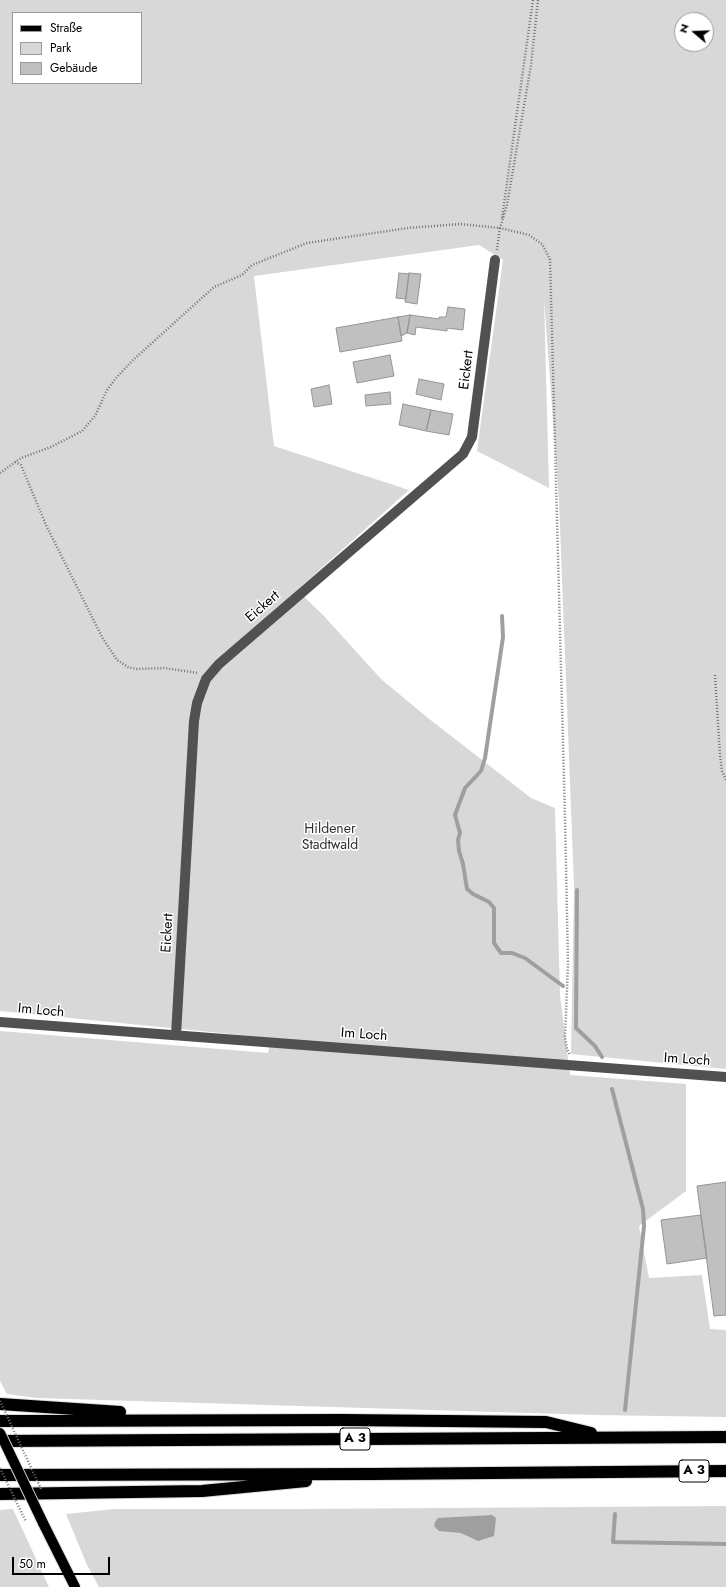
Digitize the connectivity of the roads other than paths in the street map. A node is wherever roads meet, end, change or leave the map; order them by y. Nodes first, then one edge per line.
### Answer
1 (495, 260) road end
2 (0, 1022) edge
3 (176, 1035) junction
4 (726, 1077) edge
5 (0, 1403) edge
6 (221, 1420) junction
7 (0, 1421) edge
8 (0, 1433) edge
9 (726, 1437) edge
10 (612, 1438) junction
11 (0, 1441) edge
12 (726, 1471) edge
13 (373, 1474) junction
14 (0, 1475) edge
15 (0, 1494) edge
16 (75, 1587) edge

1 - 3 street, Eickert
2 - 3 street, Im Loch
3 - 4 street, Im Loch
5 - 6 highway
6 - 7 highway
6 - 10 highway
8 - 16 main road, bridge
9 - 10 highway, A 3
10 - 11 highway, A 3
12 - 13 highway, A 3
13 - 14 highway, A 3
13 - 15 highway

